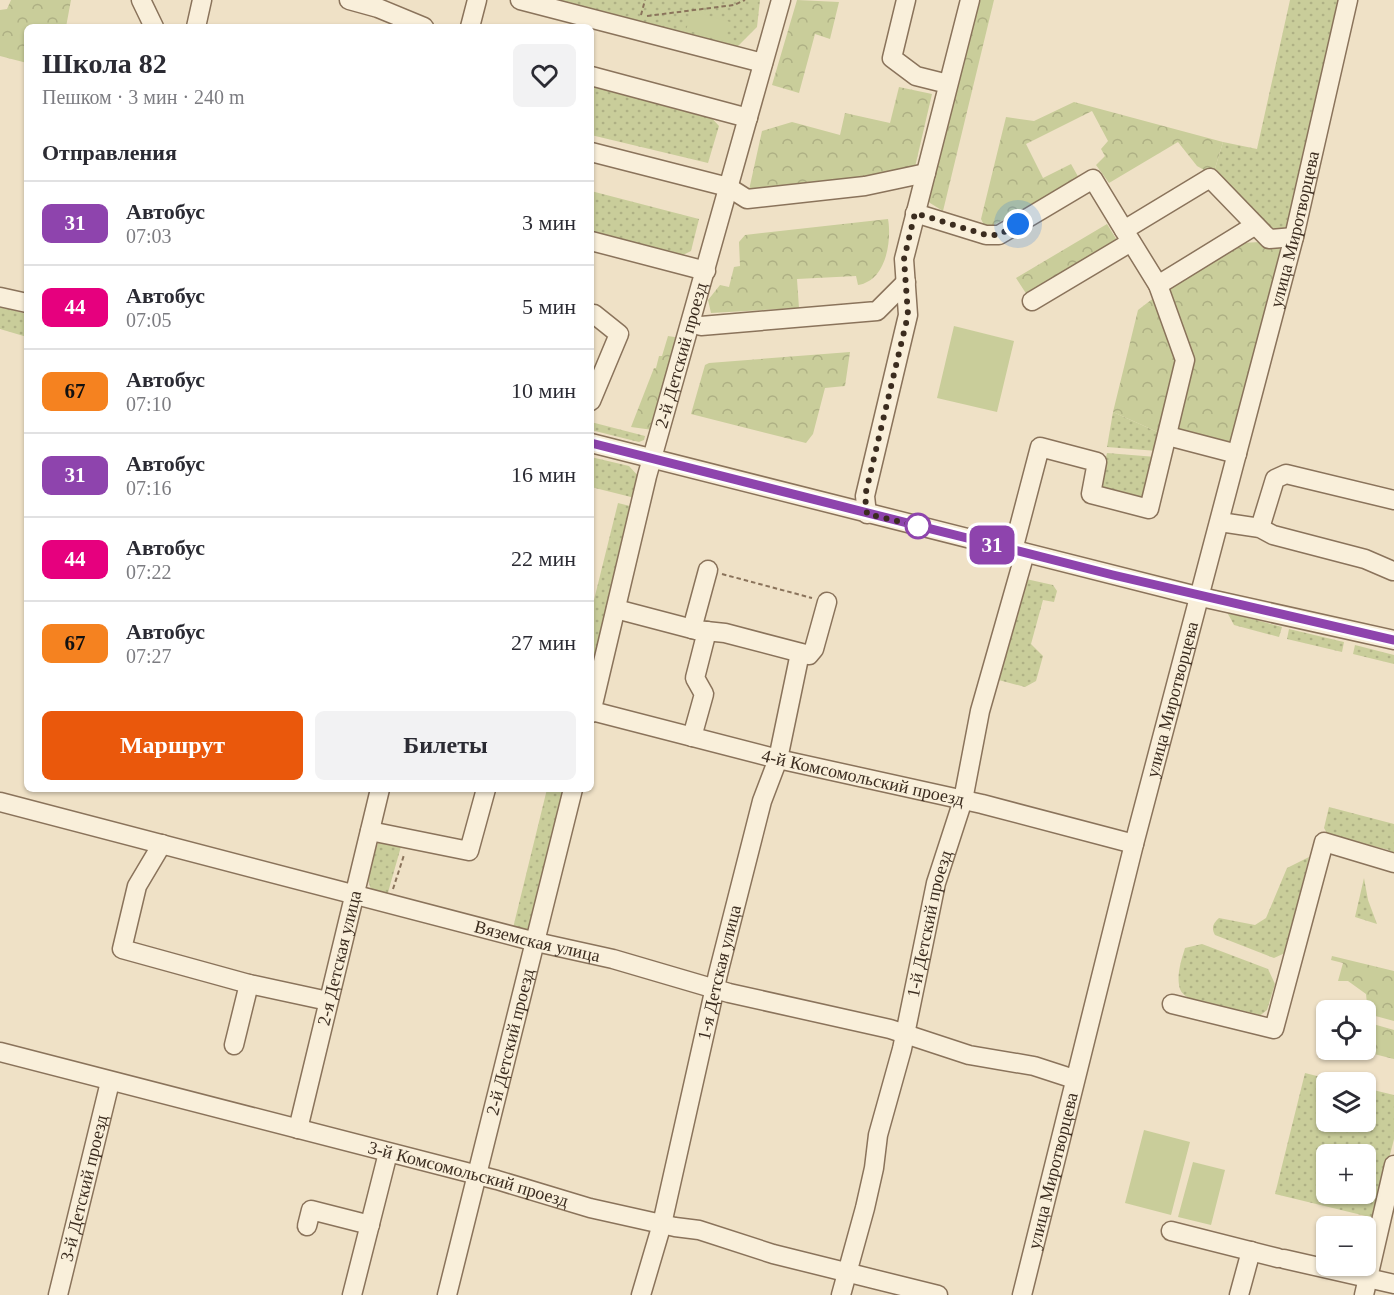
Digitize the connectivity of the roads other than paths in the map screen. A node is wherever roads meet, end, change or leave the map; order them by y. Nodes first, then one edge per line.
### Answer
1 (141, 0) edge
2 (202, 0) edge
3 (349, 0) edge
4 (477, 0) edge
5 (520, 0) edge
6 (780, 0) edge
7 (906, 0) edge
8 (970, 0) edge
9 (1348, 0) edge
10 (153, 24) edge
11 (197, 24) edge
12 (417, 24) edge
13 (471, 24) edge
14 (763, 63) junction
15 (594, 77) edge
16 (948, 84) junction
17 (748, 118) junction
18 (594, 153) edge
19 (926, 173) junction
20 (728, 187) junction
21 (915, 213) junction
22 (1254, 226) junction
23 (1128, 236) junction
24 (1294, 237) junction
25 (594, 242) edge
26 (706, 271) junction
27 (906, 282) junction
28 (1158, 285) junction
29 (0, 297) edge
30 (1032, 301) dead end
31 (24, 302) edge
32 (594, 314) dead end
33 (691, 323) junction
34 (594, 394) edge
35 (1168, 436) junction
36 (594, 444) edge
37 (1237, 454) junction
38 (652, 459) junction
39 (1394, 500) edge
40 (867, 514) junction
41 (1220, 522) junction
42 (1260, 528) junction
43 (1019, 552) junction
44 (708, 570) road end
45 (1393, 571) edge
46 (1201, 597) junction
47 (827, 602) road end
48 (616, 609) junction
49 (699, 630) junction
50 (1394, 640) edge
51 (800, 653) junction
52 (594, 700) edge
53 (594, 713) edge
54 (692, 737) junction
55 (778, 759) junction
56 (379, 792) edge
57 (485, 792) edge
58 (572, 792) edge
59 (963, 800) junction
60 (0, 802) edge
61 (370, 831) junction
62 (162, 844) junction
63 (1134, 844) junction
64 (1394, 863) edge
65 (353, 894) junction
66 (536, 942) junction
67 (249, 984) junction
68 (715, 988) junction
69 (328, 1001) junction
70 (1172, 1004) dead end
71 (904, 1033) junction
72 (234, 1045) dead end
73 (0, 1052) edge
74 (1074, 1079) junction
75 (110, 1082) junction
76 (298, 1129) junction
77 (388, 1154) junction
78 (1394, 1165) edge
79 (477, 1175) junction
80 (662, 1224) junction
81 (370, 1225) junction
82 (307, 1226) dead end
83 (1171, 1231) dead end
84 (1251, 1251) junction
85 (848, 1272) junction
86 (1394, 1284) edge
87 (1365, 1286) edge
88 (58, 1295) edge
89 (352, 1295) edge
90 (447, 1295) edge
91 (641, 1295) edge
92 (841, 1295) edge
93 (938, 1295) edge
94 (1022, 1295) edge
95 (1239, 1295) edge

1 - 10 street
2 - 11 street
3 - 12 street
4 - 13 street
5 - 14 street
6 - 14 street, 2-й Детский проезд
7 - 16 street
8 - 16 street
9 - 24 street, улица Миротворцева
14 - 17 street, 2-й Детский проезд
15 - 17 street
16 - 19 street
17 - 20 street, 2-й Детский проезд
18 - 20 street
19 - 20 street
19 - 21 street
20 - 26 street, 2-й Детский проезд
21 - 23 street
21 - 27 street
22 - 23 street
22 - 24 street
22 - 28 street
23 - 28 street
23 - 30 street
24 - 37 street, улица Миротворцева
25 - 26 street
26 - 33 street, 2-й Детский проезд
27 - 33 street
27 - 40 street
28 - 35 street
29 - 31 street
32 - 34 street
33 - 38 street, 2-й Детский проезд
35 - 37 street
35 - 43 street, 1-й Детский проезд
36 - 38 street
37 - 41 street, улица Миротворцева
38 - 40 street
38 - 48 street, 2-й Детский проезд
39 - 42 street
40 - 43 street
41 - 42 street
41 - 46 street, улица Миротворцева
42 - 45 street
43 - 46 street
43 - 59 street, 1-й Детский проезд
44 - 49 street
46 - 50 street
46 - 63 street, улица Миротворцева
47 - 51 street
48 - 49 street
48 - 52 street, 2-й Детский проезд
49 - 51 street
49 - 54 street
51 - 55 street, 1-я Детская улица
53 - 54 street, 4-й Комсомольский проезд
54 - 55 street, 4-й Комсомольский проезд
55 - 59 street, 4-й Комсомольский проезд
55 - 68 street, 1-я Детская улица
56 - 61 street, 2-я Детская улица
57 - 61 street
58 - 66 street, 2-й Детский проезд
59 - 63 street, 4-й Комсомольский проезд
59 - 71 street, 1-й Детский проезд
60 - 62 street, Вяземская улица
61 - 65 street, 2-я Детская улица
62 - 65 street, Вяземская улица
62 - 67 street
63 - 74 street, улица Миротворцева
64 - 70 street
65 - 66 street, Вяземская улица
65 - 69 street, 2-я Детская улица
66 - 68 street, Вяземская улица
66 - 79 street, 2-й Детский проезд
67 - 69 street
67 - 72 street
68 - 71 street, Вяземская улица
68 - 80 street, 1-я Детская улица
69 - 76 street, 2-я Детская улица
71 - 74 street, Вяземская улица
71 - 85 street, 1-й Детский проезд
73 - 75 street, 3-й Комсомольский проезд
74 - 94 street, улица Миротворцева
75 - 76 street, 3-й Комсомольский проезд
75 - 88 street, 3-й Детский проезд
76 - 77 street, 3-й Комсомольский проезд
77 - 79 street, 3-й Комсомольский проезд
77 - 81 street
78 - 87 street
79 - 80 street, 3-й Комсомольский проезд
79 - 90 street, 2-й Детский проезд
80 - 85 street, 3-й Комсомольский проезд
80 - 91 street, 1-я Детская улица
81 - 82 street
81 - 89 street
83 - 84 street
84 - 87 street
84 - 95 street
85 - 92 street, 1-й Детский проезд
85 - 93 street, 3-й Комсомольский проезд
86 - 87 street

